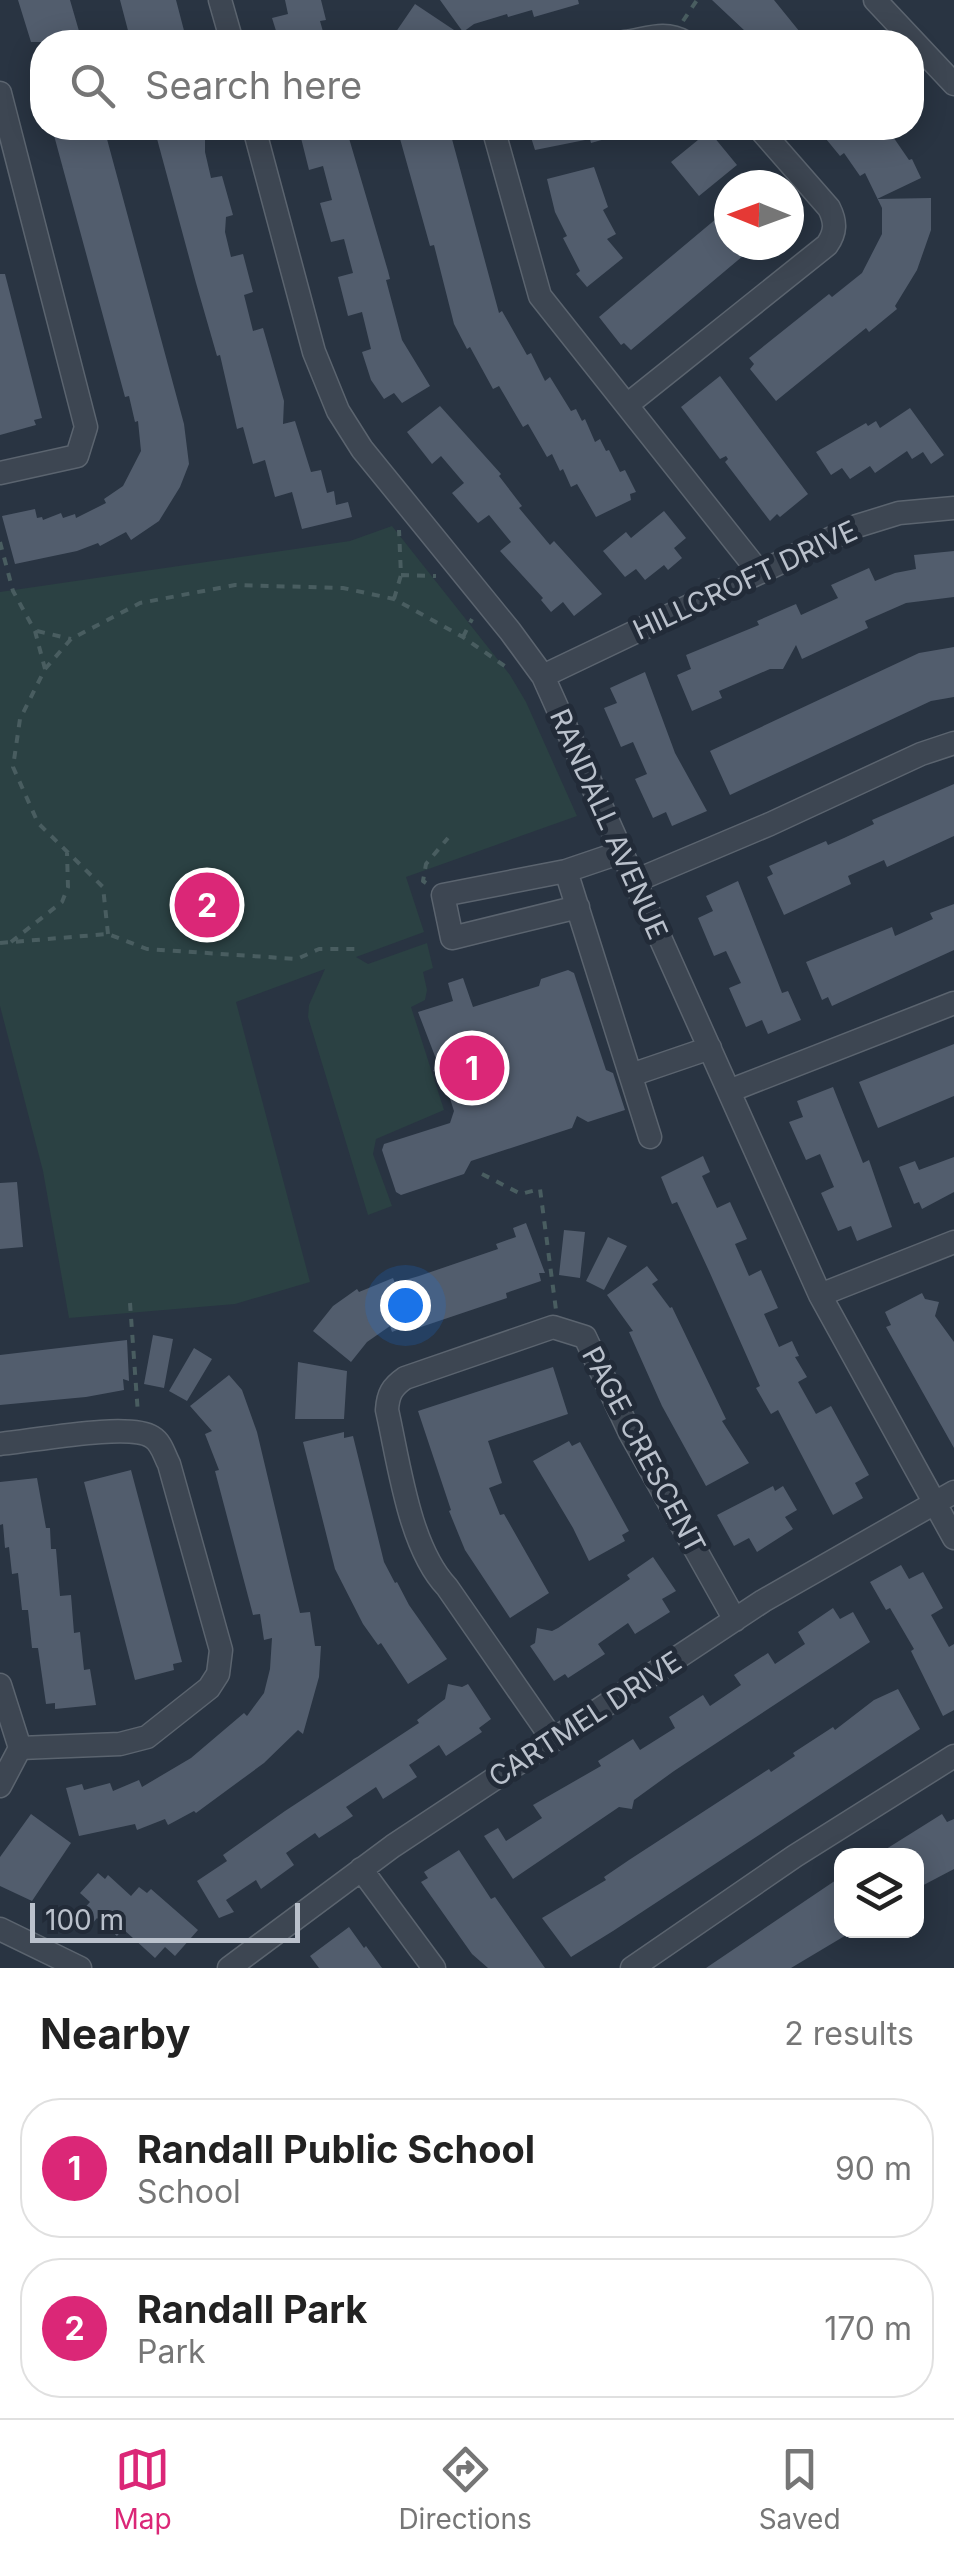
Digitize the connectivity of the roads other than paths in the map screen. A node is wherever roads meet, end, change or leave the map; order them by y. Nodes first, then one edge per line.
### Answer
1 (220, 0) edge
2 (875, 0) edge
3 (229, 30) edge
4 (903, 30) edge
5 (924, 52) edge
6 (954, 84) edge
7 (0, 93) edge
8 (257, 140) edge
9 (496, 140) edge
10 (769, 140) edge
11 (628, 405) junction
12 (0, 473) edge
13 (954, 508) edge
14 (759, 572) junction
15 (543, 676) junction
16 (954, 743) edge
17 (622, 852) junction
18 (566, 871) junction
19 (634, 881) junction
20 (578, 907) junction
21 (954, 1002) edge
22 (710, 1048) junction
23 (631, 1075) junction
24 (730, 1091) junction
25 (650, 1137) dead end
26 (954, 1242) edge
27 (820, 1295) junction
28 (0, 1444) edge
29 (944, 1497) edge
30 (954, 1538) edge
31 (735, 1620) junction
32 (0, 1686) edge
33 (552, 1740) junction
34 (20, 1748) junction
35 (954, 1756) edge
36 (0, 1786) edge
37 (361, 1869) junction
38 (0, 1928) edge
39 (80, 1968) edge
40 (230, 1968) edge
41 (434, 1968) edge
42 (632, 1968) edge

1 - 3 street
2 - 4 street
5 - 6 street
7 - 12 street
8 - 15 street, RANDALL AVENUE
9 - 11 street
10 - 11 street
11 - 14 street
13 - 14 street, HILLCROFT DRIVE
14 - 15 street, HILLCROFT DRIVE
15 - 17 street, RANDALL AVENUE
16 - 19 street
17 - 18 street
17 - 19 street, RANDALL AVENUE
18 - 20 street
18 - 20 street
19 - 22 street, RANDALL AVENUE
20 - 23 street
21 - 24 street
22 - 23 street
22 - 24 street, RANDALL AVENUE
23 - 25 street
24 - 27 street, RANDALL AVENUE
26 - 27 street
27 - 29 street, RANDALL AVENUE
28 - 34 street
29 - 30 street, RANDALL AVENUE
29 - 31 street, CARTMEL DRIVE
31 - 33 street, CARTMEL DRIVE
31 - 33 street, PAGE CRESCENT
32 - 34 street
33 - 37 street, CARTMEL DRIVE
34 - 36 street
35 - 42 street
37 - 40 street, CARTMEL DRIVE
37 - 41 street
38 - 39 street

